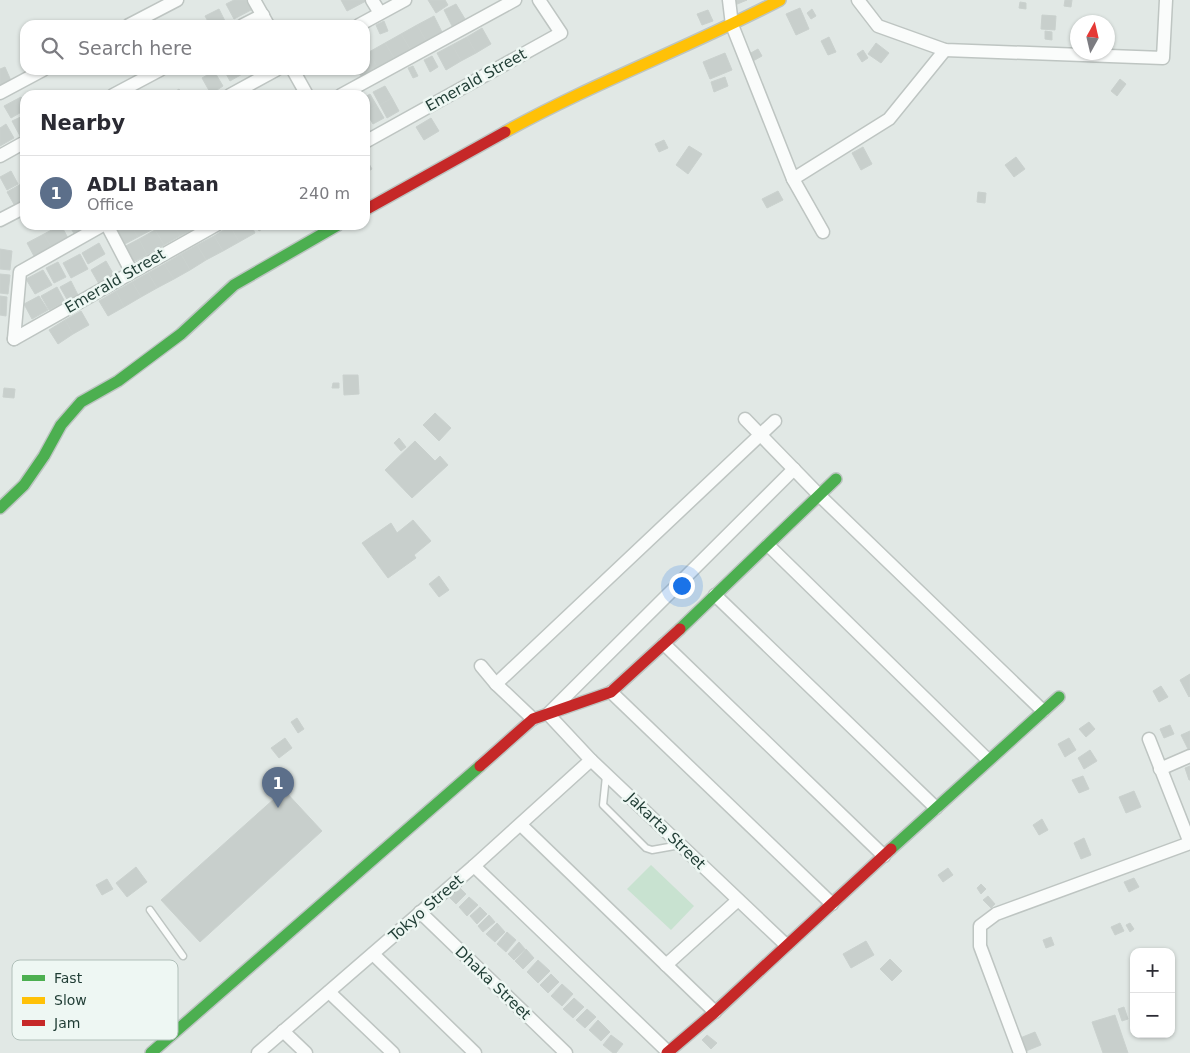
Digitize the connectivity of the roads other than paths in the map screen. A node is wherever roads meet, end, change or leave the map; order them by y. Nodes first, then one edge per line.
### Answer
1 (177, 0) edge
2 (254, 0) edge
3 (372, 0) edge
4 (405, 0) edge
5 (515, 0) edge
6 (540, 0) edge
7 (729, 0) edge
8 (780, 0) edge
9 (858, 0) edge
10 (1166, 0) edge
11 (380, 13) junction
12 (139, 20) edge
13 (266, 20) edge
14 (368, 20) edge
15 (732, 25) junction
16 (944, 50) junction
17 (34, 75) edge
18 (151, 75) edge
19 (267, 75) edge
20 (296, 75) edge
21 (122, 90) edge
22 (239, 90) edge
23 (304, 90) edge
24 (350, 90) edge
25 (0, 93) edge
26 (370, 139) edge
27 (20, 145) edge
28 (0, 156) edge
29 (794, 179) junction
30 (370, 207) edge
31 (20, 210) edge
32 (0, 220) edge
33 (94, 230) edge
34 (110, 230) edge
35 (207, 230) edge
36 (329, 230) edge
37 (823, 232) dead end
38 (131, 271) junction
39 (745, 419) dead end
40 (775, 421) dead end
41 (760, 434) junction
42 (794, 469) junction
43 (836, 479) dead end
44 (820, 496) junction
45 (0, 508) edge
46 (768, 545) junction
47 (715, 595) junction
48 (664, 644) junction
49 (481, 666) dead end
50 (496, 684) junction
51 (611, 692) junction
52 (1059, 697) dead end
53 (1043, 711) junction
54 (548, 714) junction
55 (533, 719) junction
56 (1149, 739) dead end
57 (1190, 756) edge
58 (591, 760) junction
59 (988, 760) junction
60 (1160, 769) junction
61 (607, 774) junction
62 (936, 808) junction
63 (521, 824) junction
64 (1190, 843) edge
65 (680, 845) junction
66 (884, 856) junction
67 (474, 866) junction
68 (738, 900) junction
69 (832, 904) junction
70 (150, 910) dead end
71 (420, 912) junction
72 (786, 945) junction
73 (373, 954) junction
74 (183, 956) dead end
75 (666, 965) junction
76 (330, 992) junction
77 (715, 1012) junction
78 (178, 1030) edge
79 (283, 1030) junction
80 (167, 1040) edge
81 (667, 1052) edge
82 (152, 1053) edge
83 (258, 1053) edge
84 (306, 1053) edge
85 (393, 1053) edge
86 (475, 1053) edge
87 (566, 1053) edge
88 (1020, 1053) edge

1 - 12 street
2 - 13 street
3 - 11 street
4 - 11 street
5 - 24 street
6 - 26 street, Emerald Street
7 - 15 street
8 - 15 street
9 - 16 street
10 - 16 street
11 - 14 street
15 - 29 street
15 - 30 street
16 - 29 street
17 - 25 street
18 - 21 street
19 - 22 street
20 - 23 street
27 - 28 street
29 - 37 street
31 - 32 street
33 - 38 street, Emerald Street
34 - 38 street
35 - 38 street, Emerald Street
36 - 45 street
39 - 41 street
40 - 41 street
41 - 42 street
41 - 50 street
42 - 44 street
42 - 54 street
43 - 44 street
44 - 46 street
44 - 53 street
46 - 47 street
46 - 59 street
47 - 48 street
47 - 62 street
48 - 51 street
48 - 66 street
49 - 50 street
50 - 55 street
51 - 54 street
51 - 69 street
52 - 53 street
53 - 59 street
54 - 55 street
54 - 58 street, Jakarta Street
55 - 78 street
56 - 60 street
57 - 60 street
58 - 61 street, Jakarta Street
58 - 63 street, Tokyo Street
59 - 62 street
60 - 64 street
61 - 65 street, Jakarta Street
61 - 65 lane
62 - 66 street
63 - 67 street, Tokyo Street
63 - 75 street
64 - 88 street
65 - 68 street, Jakarta Street
66 - 69 street
67 - 71 street, Tokyo Street
67 - 81 street
68 - 72 street, Jakarta Street
68 - 75 street
69 - 72 street
70 - 74 lane
71 - 73 street, Tokyo Street
71 - 87 street, Dhaka Street
72 - 77 street
73 - 76 street, Tokyo Street
73 - 86 street
75 - 77 street
76 - 79 street, Tokyo Street
76 - 85 street
77 - 81 street
79 - 83 street, Tokyo Street
79 - 84 street
80 - 82 street

